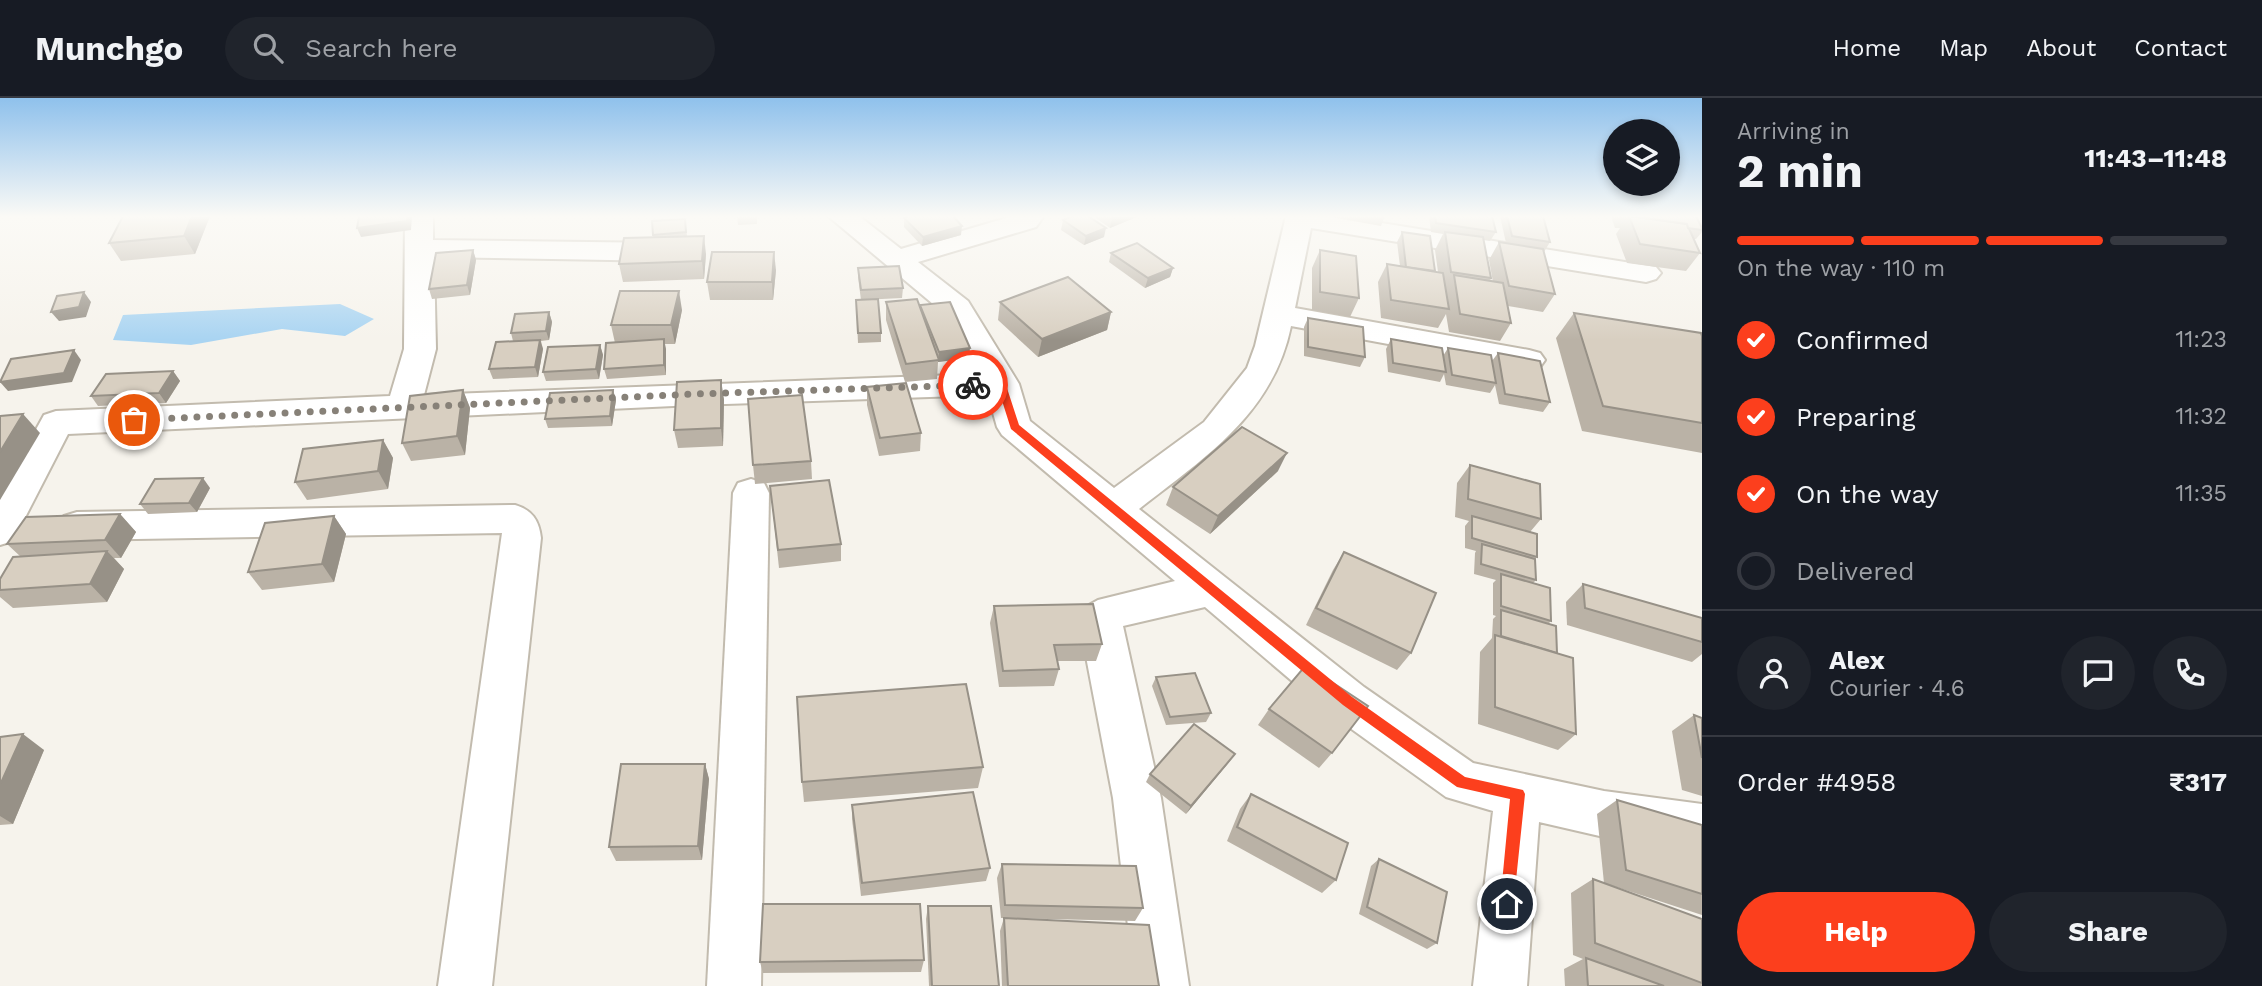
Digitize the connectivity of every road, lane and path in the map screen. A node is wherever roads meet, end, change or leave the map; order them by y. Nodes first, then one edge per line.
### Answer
1 (418, 257) edge
2 (902, 257) edge
3 (1290, 257) edge
4 (1537, 257) edge
5 (897, 259) joint
6 (1646, 273) dead end
7 (1277, 314) junction
8 (1530, 360) edge
9 (1002, 384) junction
10 (404, 408) junction
11 (751, 493) dead end
12 (1114, 508) junction
13 (1, 529) edge
14 (1212, 589) junction
15 (1518, 794) junction
16 (1702, 827) edge
17 (465, 986) edge
18 (734, 986) edge
19 (1162, 986) edge
20 (1500, 986) edge

1 - 10 street
2 - 5 street
3 - 7 street
4 - 6 street
5 - 9 street
7 - 8 street
7 - 12 street
9 - 10 street
9 - 12 street
10 - 13 street
11 - 18 street
12 - 14 street
13 - 17 street
14 - 15 street
14 - 19 street
15 - 16 street
15 - 20 street

